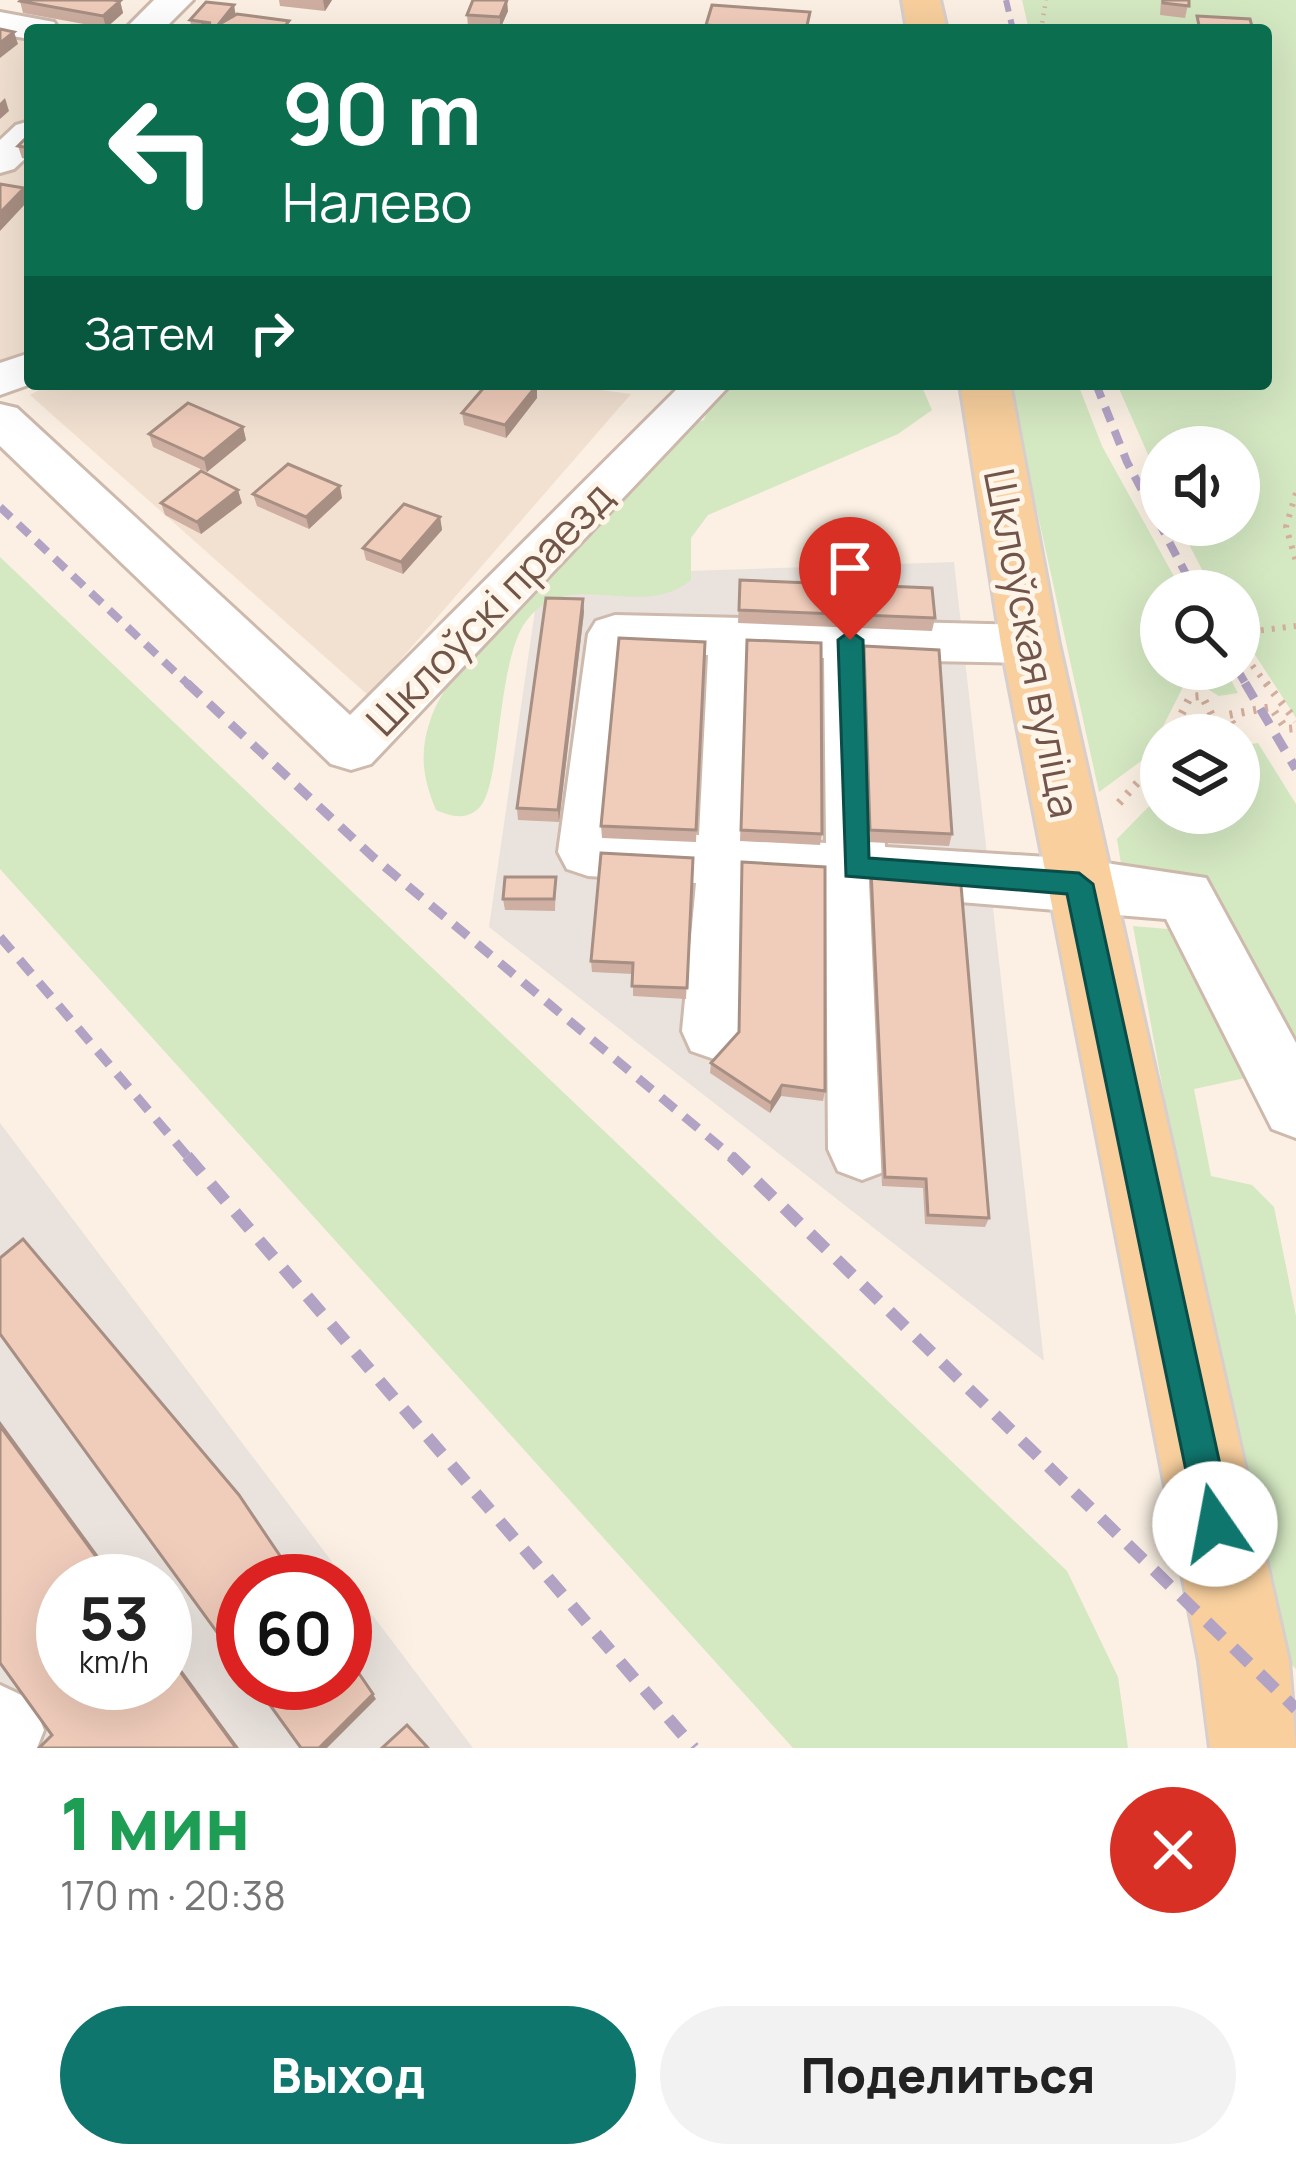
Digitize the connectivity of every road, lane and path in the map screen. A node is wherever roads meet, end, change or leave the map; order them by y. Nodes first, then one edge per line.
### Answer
1 (176, 0) edge
2 (149, 24) edge
3 (24, 139) edge
4 (0, 161) edge
5 (699, 390) edge
6 (986, 390) edge
7 (0, 419) edge
8 (1296, 493) edge
9 (1296, 561) edge
10 (1296, 626) edge
11 (1260, 630) edge
12 (736, 637) junction
13 (850, 640) junction
14 (1030, 644) junction
15 (1260, 676) edge
16 (1182, 714) edge
17 (1211, 714) edge
18 (1233, 714) edge
19 (1296, 724) edge
20 (728, 861) junction
21 (856, 868) junction
22 (1079, 884) junction
23 (714, 1031) dead end
24 (1296, 1108) edge
25 (862, 1149) dead end
26 (1257, 1748) edge

1 - 2 street
3 - 4 street
5 - 7 street, Шклоўскі праезд
6 - 14 main road, Шклоўская вуліца
8 - 9 path
10 - 11 path
12 - 13 street
12 - 20 street
12 - 20 street
13 - 14 street
13 - 21 street
14 - 22 main road, Шклоўская вуліца
15 - 19 path
16 - 17 path
18 - 19 path
20 - 21 street
20 - 23 street
21 - 22 street
21 - 25 street
22 - 24 street
22 - 26 main road, Шклоўская вуліца

